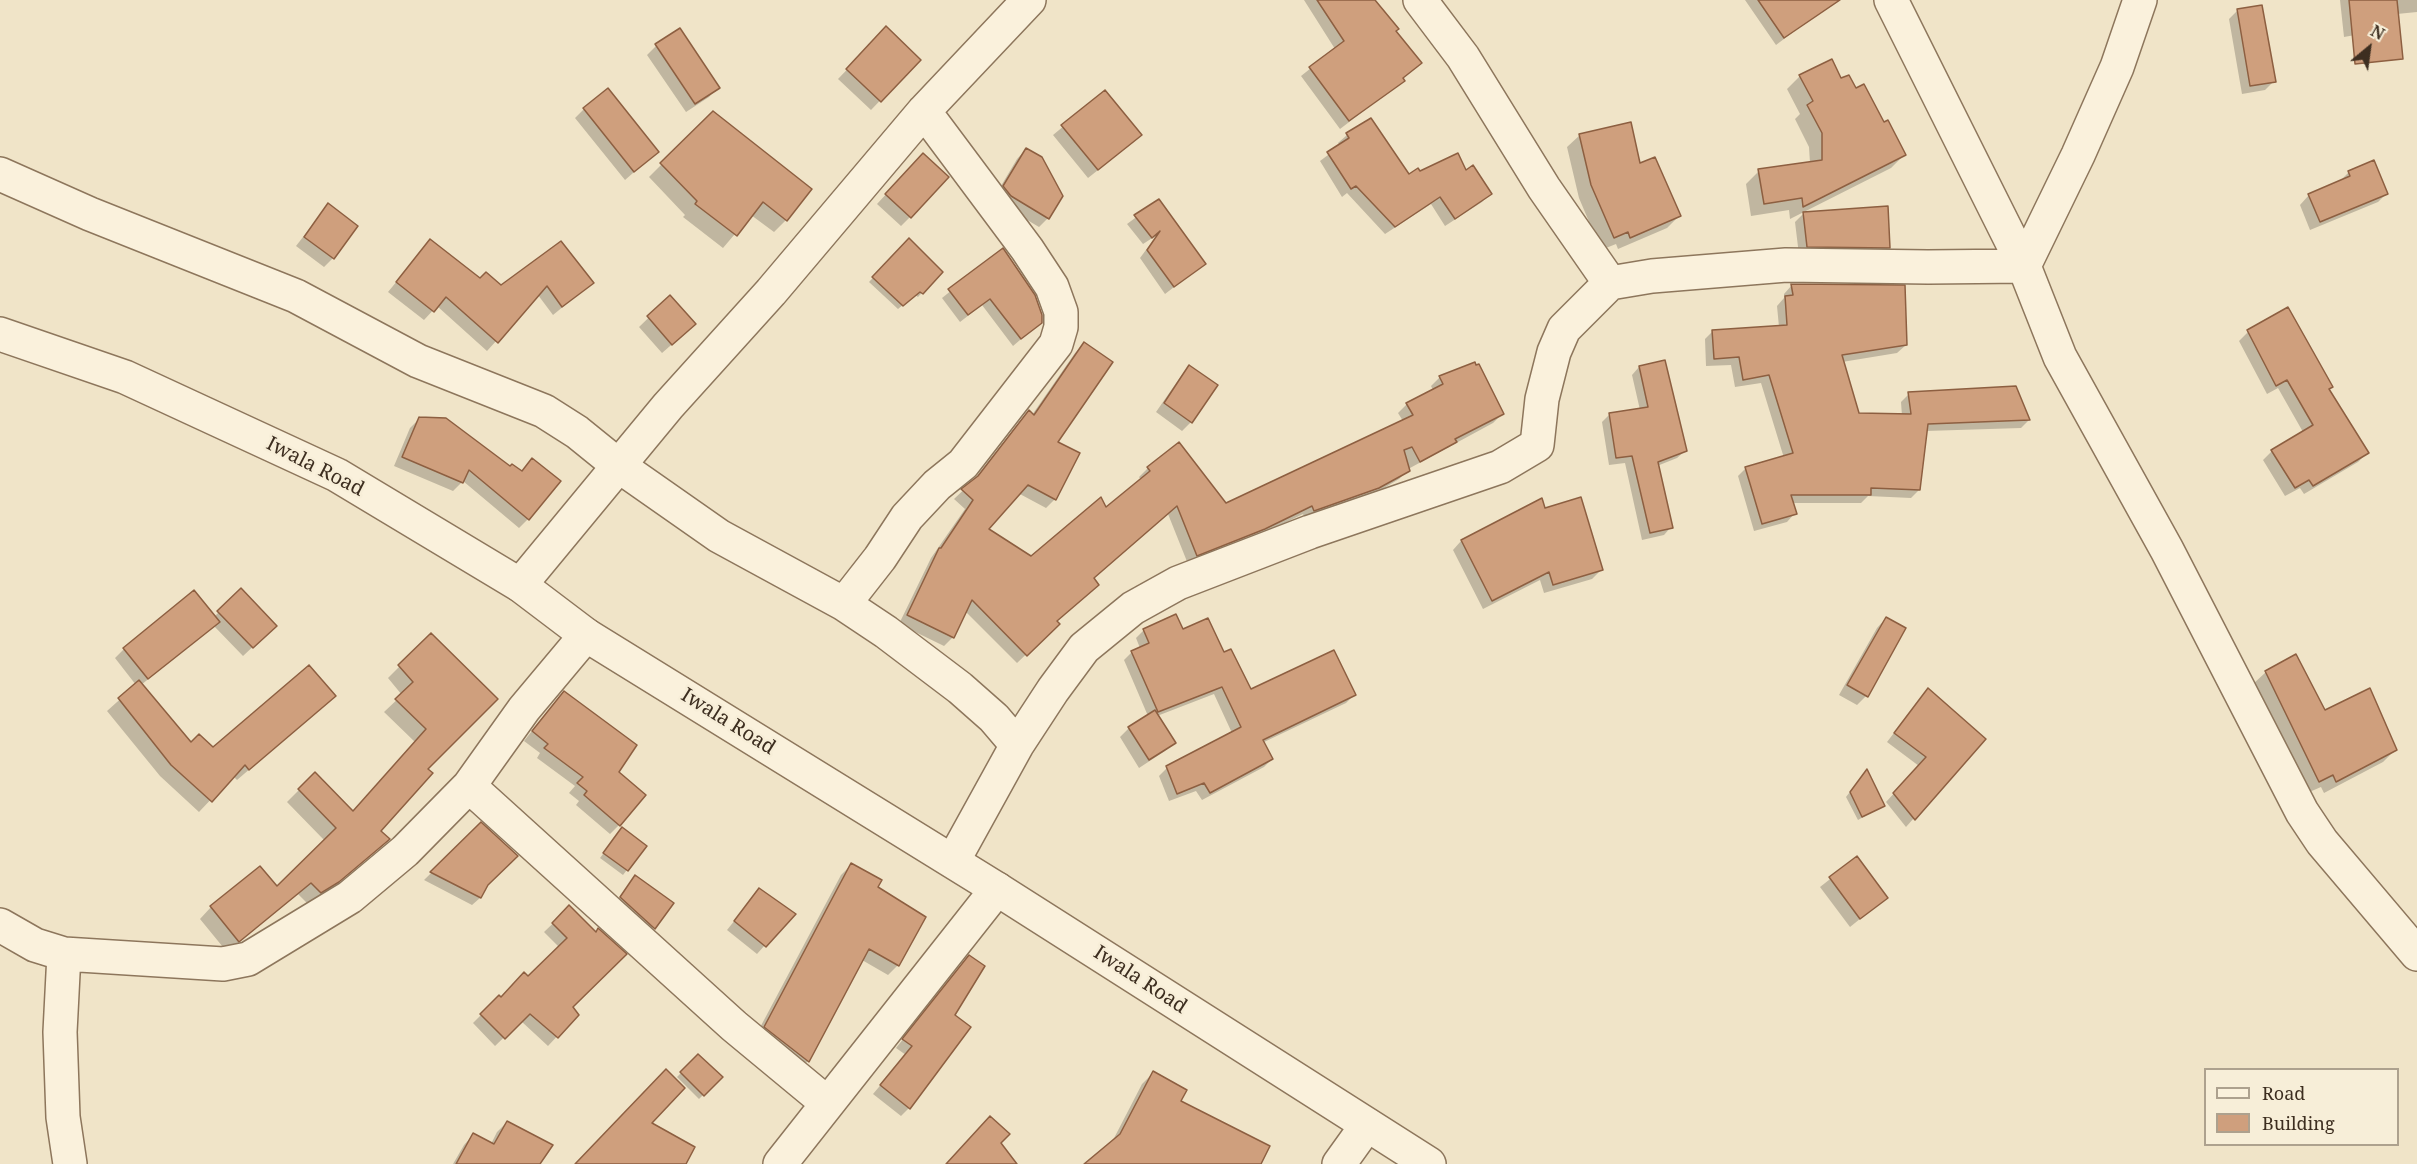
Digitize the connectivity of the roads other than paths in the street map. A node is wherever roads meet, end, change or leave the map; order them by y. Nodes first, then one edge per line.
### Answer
1 (1029, 0) edge
2 (1420, 0) edge
3 (1891, 0) edge
4 (2140, 0) edge
5 (924, 111) junction
6 (0, 174) edge
7 (2024, 266) junction
8 (1610, 283) junction
9 (0, 334) edge
10 (619, 466) junction
11 (520, 585) junction
12 (844, 604) junction
13 (586, 635) junction
14 (1017, 745) junction
15 (469, 786) junction
16 (952, 861) junction
17 (997, 889) junction
18 (0, 925) edge
19 (64, 954) junction
20 (2417, 954) edge
21 (827, 1103) junction
22 (1367, 1125) junction
23 (70, 1164) edge
24 (780, 1164) edge
25 (1339, 1164) edge
26 (1429, 1164) edge

1 - 5 street
2 - 8 street
3 - 7 street
4 - 7 street
5 - 10 street
5 - 12 street
6 - 10 street
7 - 8 street
7 - 20 street
8 - 14 street
9 - 11 street, Iwala Road
10 - 11 street
10 - 12 street
11 - 13 street, Iwala Road
12 - 14 street
13 - 15 street
13 - 16 street, Iwala Road
14 - 16 street
15 - 19 street
15 - 21 street
16 - 17 street, Iwala Road
17 - 21 street
17 - 22 street, Iwala Road
18 - 19 street
19 - 23 street
21 - 24 street
22 - 25 street
22 - 26 street, Iwala Road

